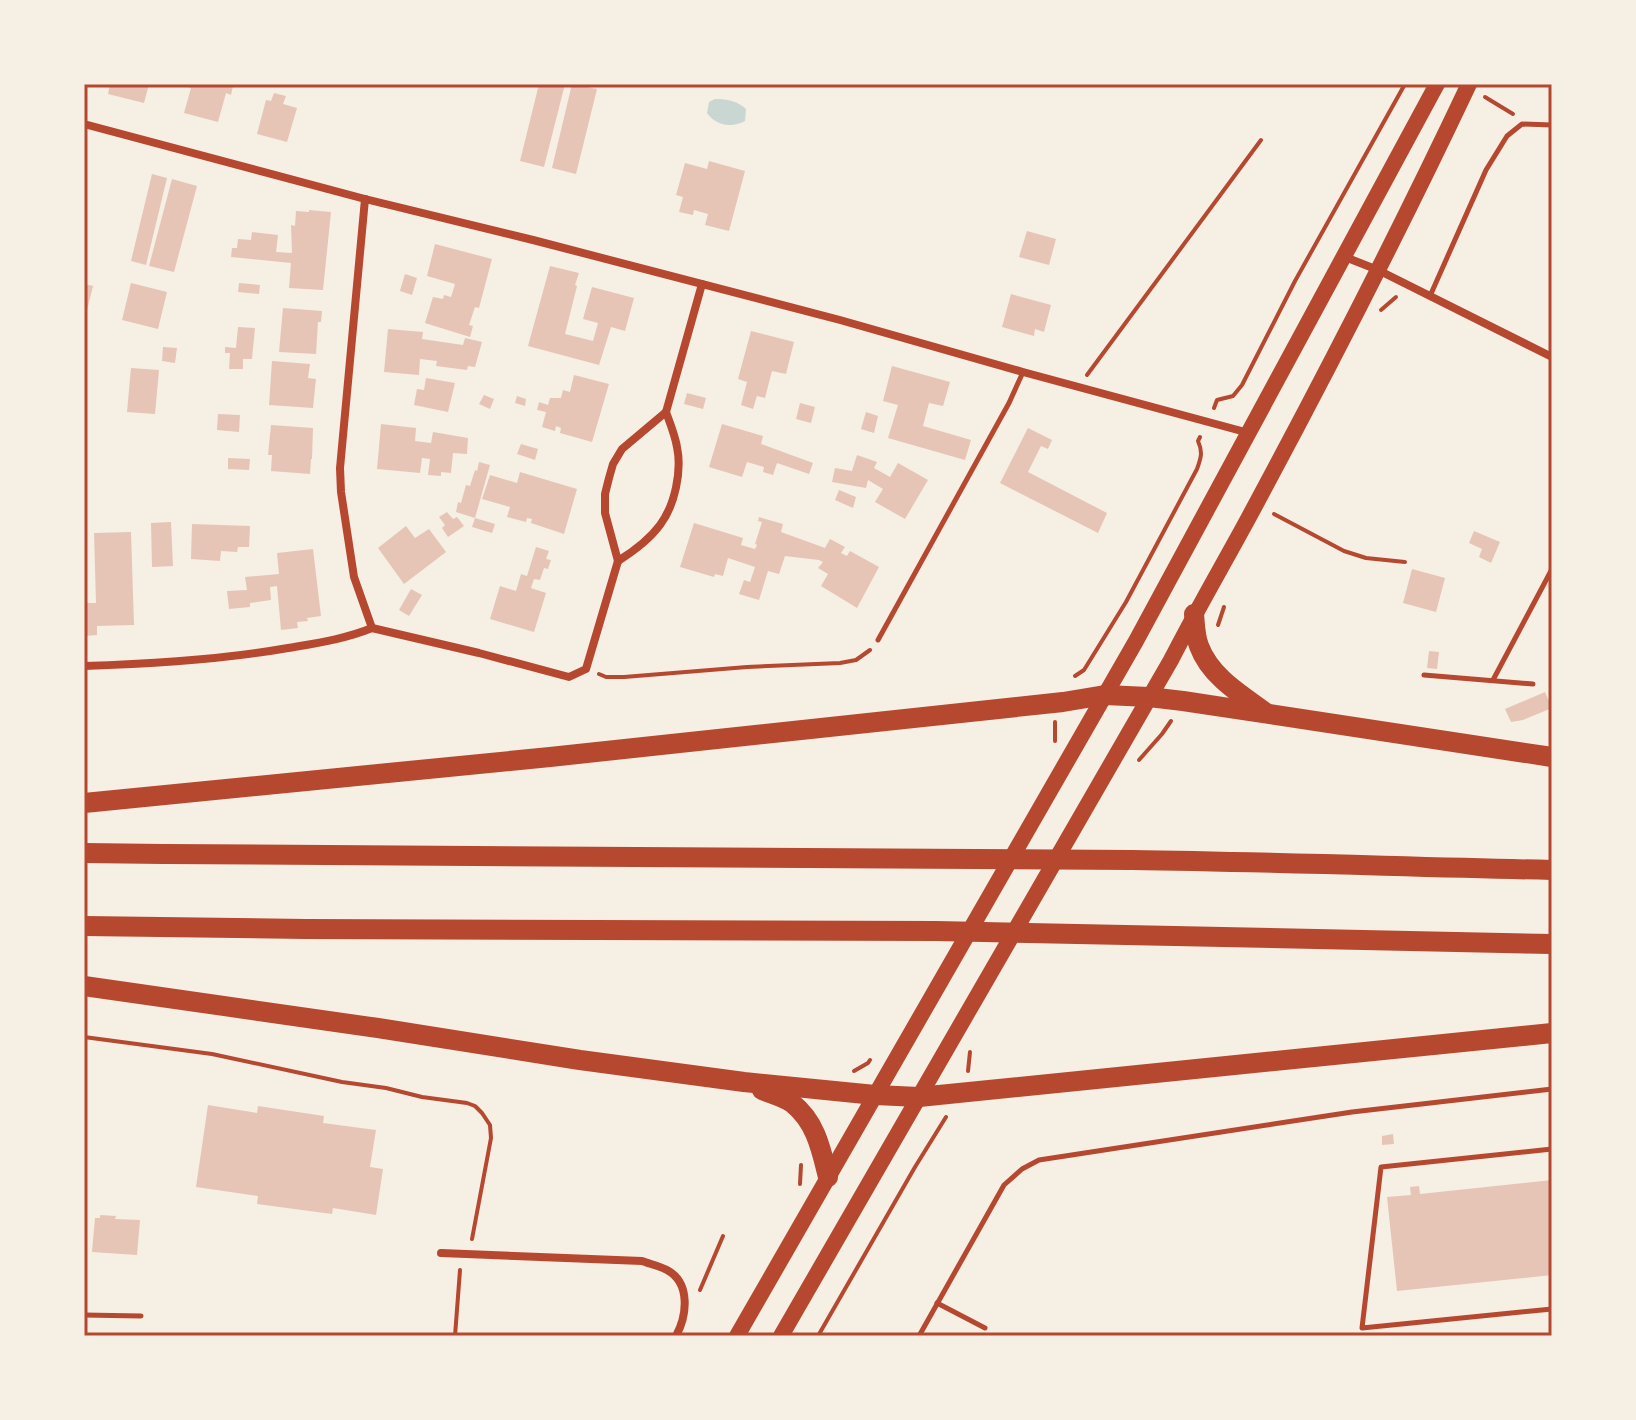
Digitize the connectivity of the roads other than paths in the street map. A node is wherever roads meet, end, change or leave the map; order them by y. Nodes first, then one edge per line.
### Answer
1 (1437, 84) edge
2 (1469, 84) edge
3 (84, 124) edge
4 (1552, 125) edge
5 (365, 199) junction
6 (1345, 257) junction
7 (1378, 270) junction
8 (702, 284) junction
9 (1429, 297) junction
10 (1552, 357) edge
11 (1023, 372) junction
12 (666, 412) junction
13 (1250, 433) junction
14 (618, 561) junction
15 (1552, 569) edge
16 (1194, 614) junction
17 (372, 628) junction
18 (878, 640) road end
19 (84, 666) edge
20 (1424, 675) dead end
21 (1493, 680) junction
22 (1533, 684) dead end
23 (1105, 695) junction
24 (1149, 697) junction
25 (1268, 714) junction
26 (1552, 757) edge
27 (84, 803) edge
28 (84, 853) edge
29 (1552, 870) edge
30 (84, 926) edge
31 (1552, 944) edge
32 (84, 986) edge
33 (1552, 1033) edge
34 (744, 1082) junction
35 (1552, 1089) edge
36 (875, 1095) junction
37 (919, 1097) junction
38 (1552, 1149) edge
39 (828, 1177) junction
40 (441, 1253) dead end
41 (937, 1303) junction
42 (1552, 1309) edge
43 (84, 1315) edge
44 (141, 1316) dead end
45 (985, 1328) dead end
46 (678, 1332) edge
47 (737, 1336) edge
48 (781, 1336) edge
49 (919, 1336) edge

1 - 6 main road
2 - 7 main road
3 - 5 street
4 - 9 lane
5 - 8 street
5 - 17 street
6 - 7 street
6 - 13 main road
7 - 9 street
7 - 16 main road
8 - 11 street
8 - 12 street
9 - 10 street
11 - 13 street
11 - 18 lane
12 - 14 street
12 - 14 street
13 - 23 main road
14 - 17 street
15 - 21 lane
16 - 24 main road
16 - 25 highway
17 - 19 street
20 - 21 lane
21 - 22 lane
23 - 24 highway
23 - 27 highway
23 - 36 main road
24 - 25 highway
24 - 37 main road
25 - 26 highway
28 - 29 highway
30 - 31 highway
32 - 34 highway
33 - 37 highway
34 - 36 highway
34 - 39 highway
35 - 41 lane
36 - 37 highway
36 - 39 main road
37 - 48 main road
38 - 42 lane
39 - 47 main road
40 - 46 street
41 - 45 lane
41 - 49 lane
43 - 44 lane

